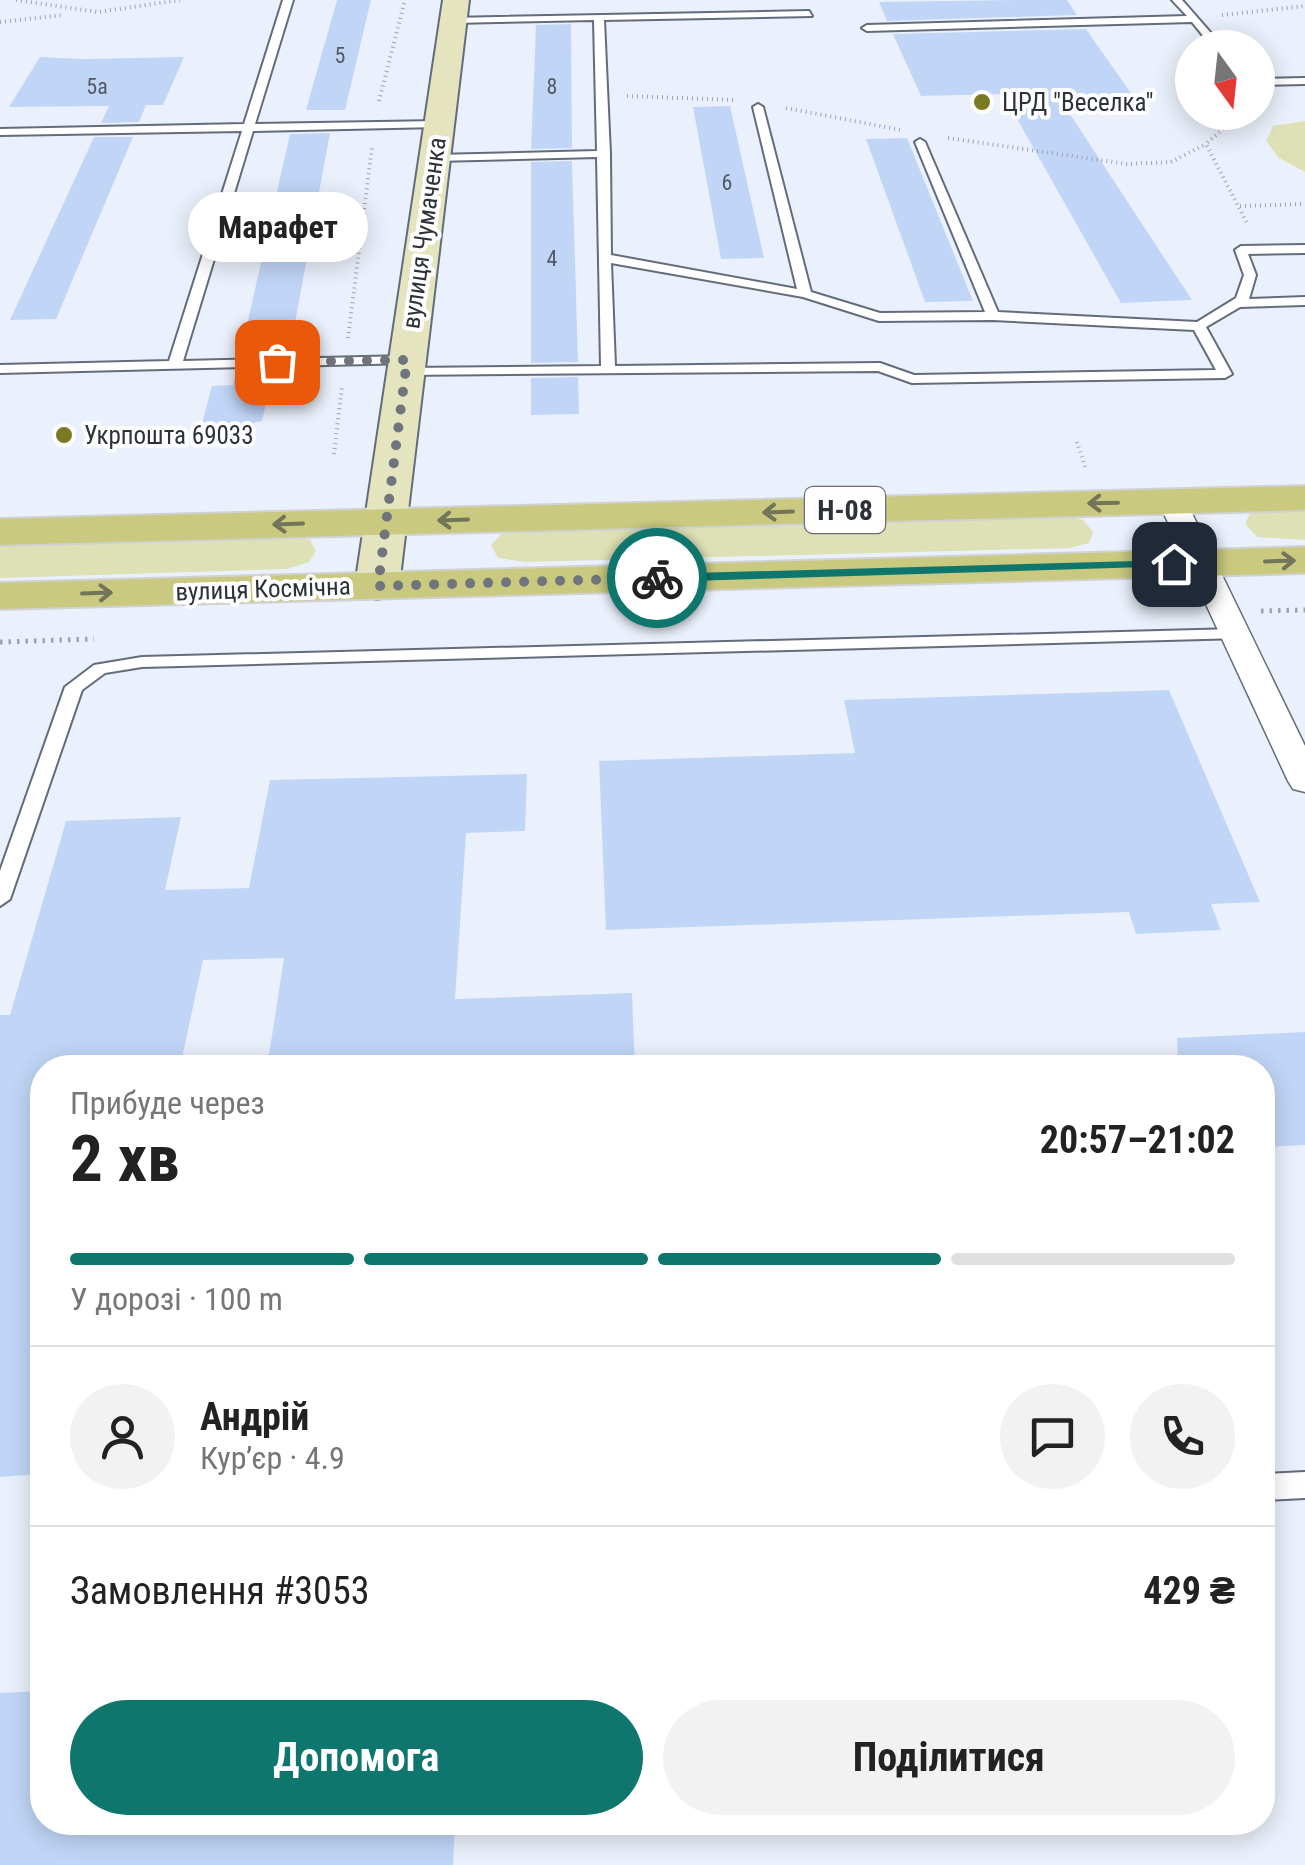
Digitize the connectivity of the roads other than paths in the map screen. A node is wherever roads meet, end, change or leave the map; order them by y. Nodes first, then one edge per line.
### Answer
1 (288, 0) edge
2 (1176, 0) edge
3 (454, 10) edge
4 (809, 14) dead end
5 (599, 18) junction
6 (1195, 19) junction
7 (867, 28) dead end
8 (1204, 30) edge
9 (1305, 80) edge
10 (1275, 81) edge
11 (758, 107) dead end
12 (248, 128) junction
13 (0, 132) edge
14 (437, 141) junction
15 (920, 142) dead end
16 (605, 154) junction
17 (1305, 249) edge
18 (606, 258) junction
19 (805, 294) junction
20 (1305, 301) edge
21 (1238, 303) junction
22 (993, 316) junction
23 (1198, 326) junction
24 (176, 365) junction
25 (406, 366) junction
26 (0, 369) edge
27 (608, 370) junction
28 (1305, 498) edge
29 (1172, 501) junction
30 (386, 522) junction
31 (0, 532) edge
32 (1305, 560) edge
33 (1202, 563) junction
34 (378, 586) junction
35 (0, 596) edge
36 (1236, 634) junction
37 (1305, 781) edge
38 (0, 899) edge
39 (1305, 1486) edge
40 (1275, 1487) edge

1 - 12 lane
2 - 6 lane
3 - 5 lane
3 - 14 street, вулиця Чумаченка
4 - 5 lane
5 - 16 lane
6 - 7 lane
6 - 8 lane
9 - 10 lane
11 - 19 lane
12 - 13 lane
12 - 14 lane
12 - 24 lane
14 - 16 lane
14 - 25 street, вулиця Чумаченка
15 - 22 lane
16 - 18 lane
17 - 21 lane
18 - 19 lane
18 - 27 lane
19 - 22 lane
20 - 21 lane
21 - 23 lane
22 - 23 lane
23 - 27 lane
24 - 25 lane
24 - 26 lane
25 - 27 lane
25 - 30 street, вулиця Чумаченка
28 - 29 main road, Н-08
29 -> 30 main road, Н-08
29 - 33 street
30 -> 31 main road, Н-08
30 - 34 street, вулиця Чумаченка
33 -> 32 main road, вулиця Космічна / Н-08
33 - 34 main road, вулиця Космічна / Н-08
33 - 36 street
35 -> 34 main road, вулиця Космічна / Н-08
36 - 37 street
36 - 38 lane
39 - 40 lane

